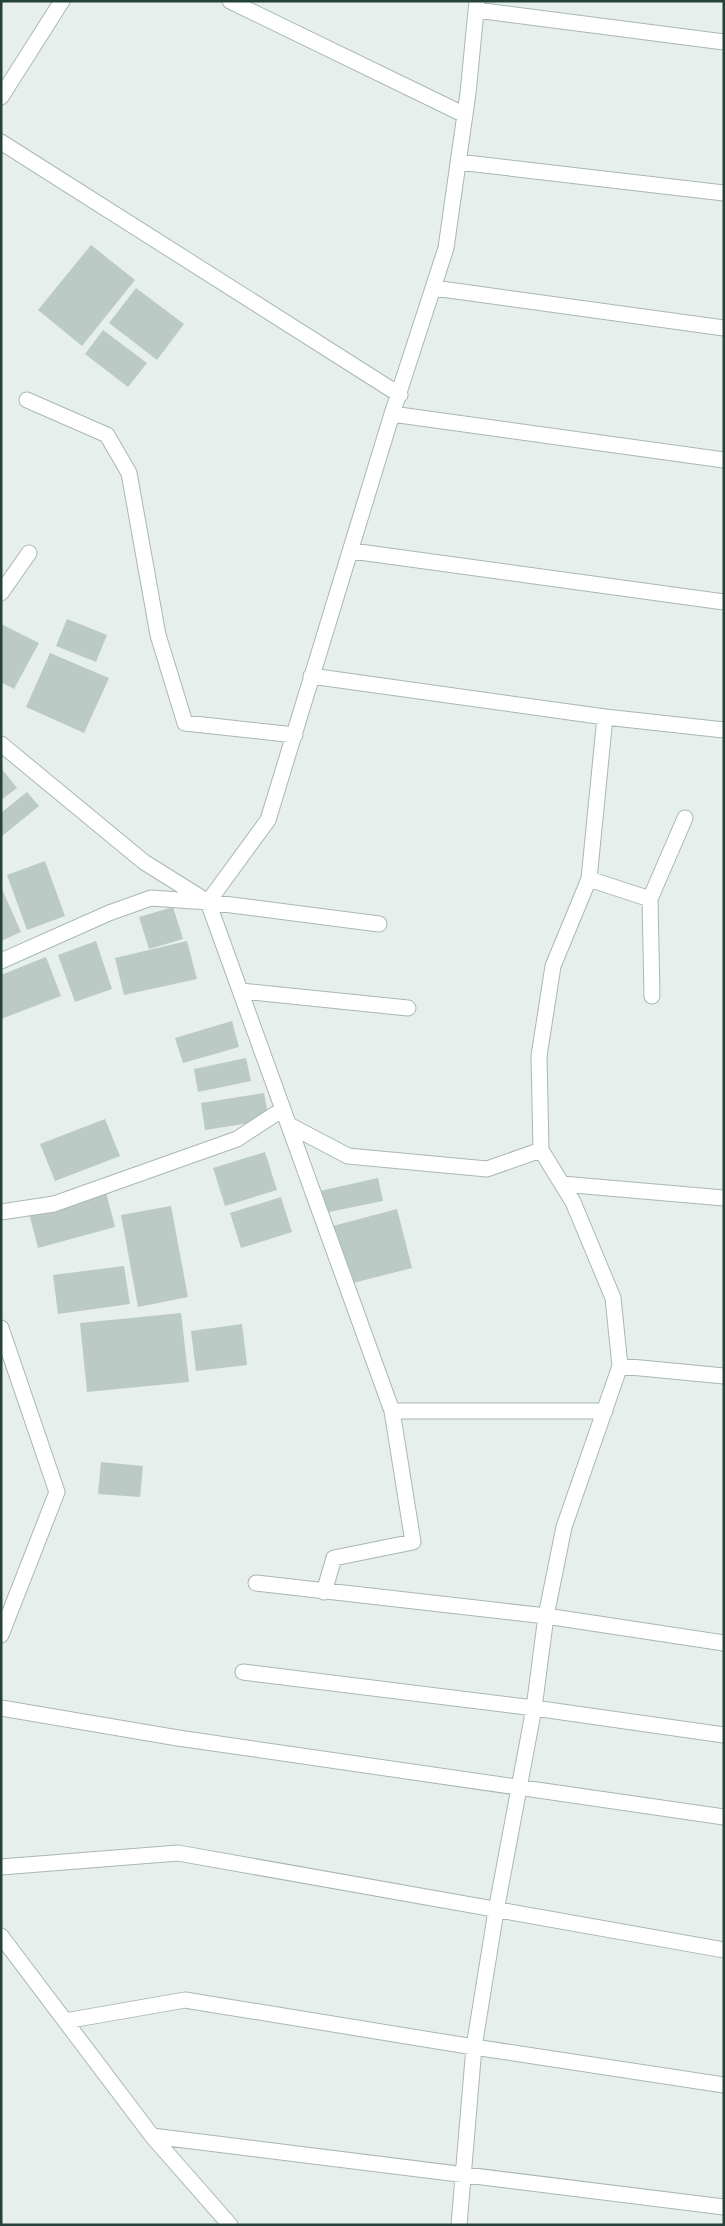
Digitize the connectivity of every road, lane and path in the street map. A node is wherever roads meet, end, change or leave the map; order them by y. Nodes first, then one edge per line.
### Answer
1 (61, 1) edge
2 (233, 2) edge
3 (477, 6) edge
4 (724, 42) edge
5 (1, 97) edge
6 (465, 115) junction
7 (1, 142) edge
8 (458, 162) junction
9 (724, 193) edge
10 (434, 288) junction
11 (724, 328) edge
12 (400, 396) junction
13 (27, 400) dead end
14 (392, 414) junction
15 (724, 460) edge
16 (352, 550) junction
17 (29, 553) dead end
18 (1, 593) edge
19 (724, 602) edge
20 (311, 676) junction
21 (605, 717) junction
22 (724, 730) edge
23 (295, 734) junction
24 (1, 744) edge
25 (685, 818) dead end
26 (589, 879) junction
27 (650, 899) junction
28 (208, 902) junction
29 (379, 924) dead end
30 (1, 962) edge
31 (241, 991) junction
32 (652, 996) dead end
33 (408, 1008) dead end
34 (283, 1109) junction
35 (289, 1125) junction
36 (541, 1150) junction
37 (562, 1184) junction
38 (724, 1198) edge
39 (1, 1212) edge
40 (1, 1328) edge
41 (620, 1366) junction
42 (724, 1376) edge
43 (392, 1411) junction
44 (605, 1411) junction
45 (256, 1583) dead end
46 (324, 1592) junction
47 (546, 1616) junction
48 (1, 1635) edge
49 (724, 1643) edge
50 (243, 1672) dead end
51 (1, 1708) edge
52 (534, 1708) junction
53 (724, 1735) edge
54 (520, 1788) junction
55 (724, 1817) edge
56 (1, 1867) edge
57 (496, 1911) junction
58 (1, 1936) edge
59 (724, 1950) edge
60 (65, 2020) junction
61 (474, 2047) junction
62 (724, 2084) edge
63 (152, 2136) junction
64 (464, 2174) junction
65 (724, 2207) edge
66 (230, 2225) edge
67 (459, 2225) edge

1 - 5 street
2 - 6 street
3 - 4 street
3 - 6 street
6 - 8 street
7 - 12 street
8 - 9 street
8 - 10 street
10 - 11 street
10 - 12 street
12 - 14 street
13 - 23 street
14 - 15 street
14 - 16 street
16 - 19 street
16 - 20 street
17 - 18 street
20 - 21 street
20 - 23 street
21 - 22 street
21 - 26 street
23 - 28 street
24 - 28 street
25 - 27 street
26 - 27 street
26 - 36 street
27 - 32 street
28 - 29 street
28 - 30 street
28 - 31 street
31 - 33 street
31 - 34 street
34 - 35 street
34 - 39 street
35 - 36 street
35 - 43 street
36 - 37 street
37 - 38 street
37 - 41 street
40 - 48 street
41 - 42 street
41 - 44 street
43 - 44 street
43 - 46 street
44 - 47 street
45 - 46 street
46 - 47 street
47 - 49 street
47 - 52 street
50 - 52 street
51 - 54 street
52 - 53 street
52 - 54 street
54 - 55 street
54 - 57 street
56 - 57 street
57 - 59 street
57 - 61 street
58 - 60 street
60 - 61 street
60 - 63 street
61 - 62 street
61 - 64 street
63 - 64 street
63 - 66 street
64 - 65 street
64 - 67 street

